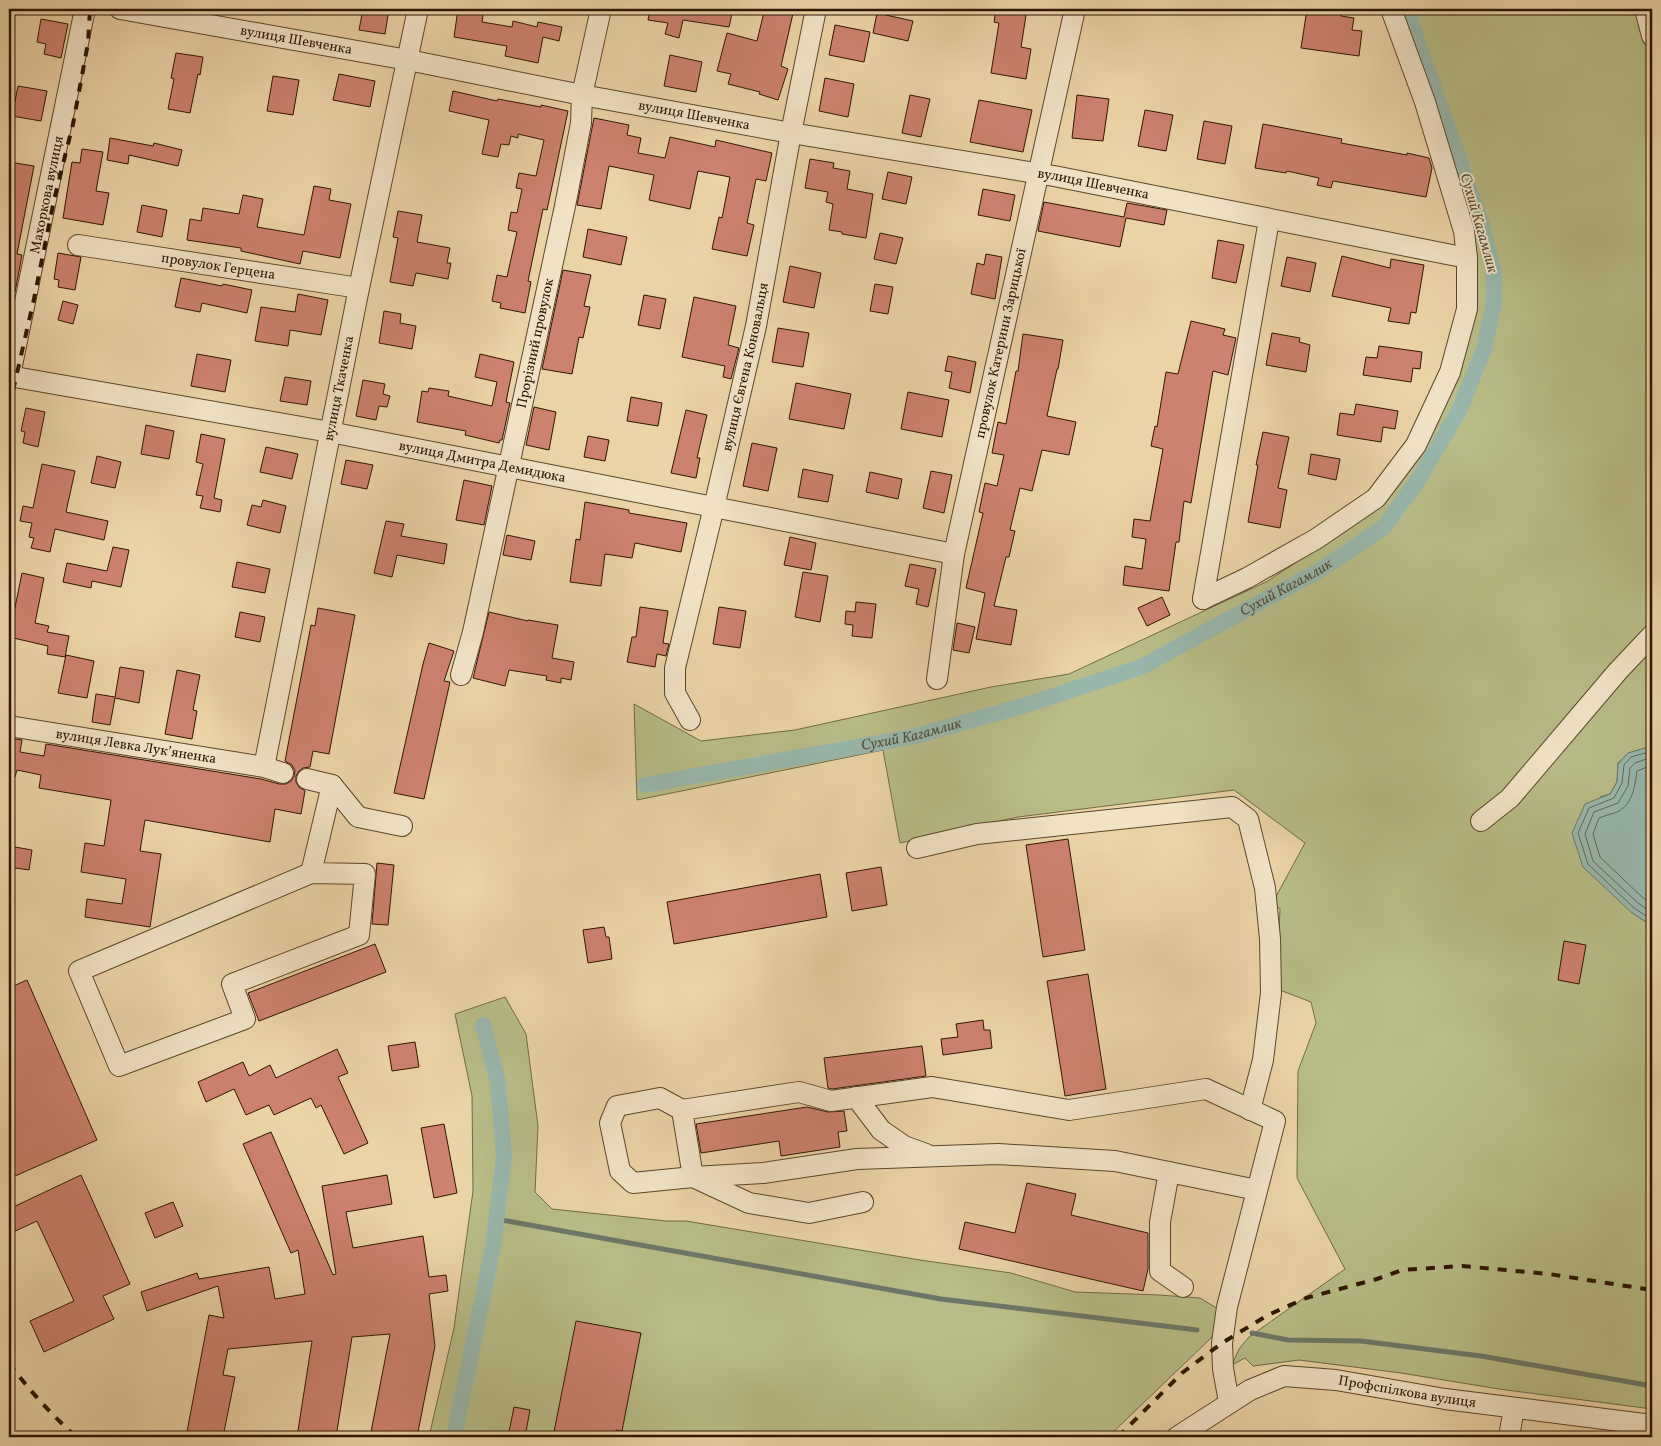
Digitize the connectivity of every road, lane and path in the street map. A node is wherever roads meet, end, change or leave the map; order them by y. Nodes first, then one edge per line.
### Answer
1 (85, 9) edge
2 (120, 9) edge
3 (418, 9) edge
4 (601, 9) edge
5 (816, 9) edge
6 (1075, 9) edge
7 (1391, 9) edge
8 (1645, 9) edge
9 (1652, 36) edge
10 (408, 60) junction
11 (582, 94) junction
12 (790, 132) junction
13 (1039, 173) junction
14 (1269, 220) junction
15 (78, 246) dead end
16 (1467, 258) junction
17 (359, 288) junction
18 (9, 377) edge
19 (330, 432) junction
20 (509, 467) junction
21 (714, 507) junction
22 (954, 554) junction
23 (1652, 635) edge
24 (461, 675) dead end
25 (938, 679) dead end
26 (690, 720) dead end
27 (9, 726) edge
28 (273, 770) joint
29 (307, 779) dead end
30 (332, 785) junction
31 (1481, 821) dead end
32 (402, 826) dead end
33 (917, 848) dead end
34 (311, 873) junction
35 (856, 1097) junction
36 (682, 1110) junction
37 (1250, 1110) junction
38 (934, 1156) junction
39 (1169, 1172) junction
40 (692, 1176) junction
41 (1257, 1190) junction
42 (863, 1202) dead end
43 (1183, 1287) dead end
44 (1229, 1402) junction
45 (1514, 1408) junction
46 (1652, 1425) edge
47 (1613, 1429) edge
48 (1177, 1437) edge
49 (1509, 1437) edge

1 - 18 street, Махоркова вулиця
2 - 10 street, вулиця Шевченка
3 - 10 street, вулиця Ткаченка
4 - 11 street, Прорізний провулок
5 - 12 street, вулиця Євгена Коновальця
6 - 13 street, провулок Катерини Зарицької
7 - 16 street
8 - 9 street
10 - 11 street, вулиця Шевченка
10 - 17 street, вулиця Ткаченка
11 - 12 street, вулиця Шевченка
11 - 20 street, Прорізний провулок
12 - 13 street, вулиця Шевченка
12 - 21 street, вулиця Євгена Коновальця
13 - 14 street, вулиця Шевченка
13 - 22 street, провулок Катерини Зарицької
14 - 16 street, вулиця Шевченка
14 - 16 street
15 - 17 street, провулок Герцена
17 - 19 street, вулиця Ткаченка
18 - 19 street, вулиця Дмитра Демидюка
19 - 20 street, вулиця Дмитра Демидюка
19 - 28 street, вулиця Ткаченка
20 - 21 street, вулиця Дмитра Демидюка
20 - 24 street, Прорізний провулок
21 - 22 street, вулиця Дмитра Демидюка
21 - 26 street, вулиця Євгена Коновальця
22 - 25 street, провулок Катерини Зарицької
23 - 31 street
27 - 28 street, вулиця Левка Лукʼяненка
29 - 30 street
30 - 32 street
30 - 34 street
33 - 37 street
34 - 34 street
35 - 36 street
35 - 37 street
35 - 38 street
36 - 40 street
36 - 40 street
37 - 41 street
38 - 39 street
38 - 40 street
39 - 41 street
39 - 43 street
40 - 42 street
41 - 44 street
44 - 45 street, Профспілкова вулиця
44 - 48 street, Профспілкова вулиця
45 - 47 street, Профспілкова вулиця
45 - 49 street
46 - 47 street, Профспілкова вулиця

